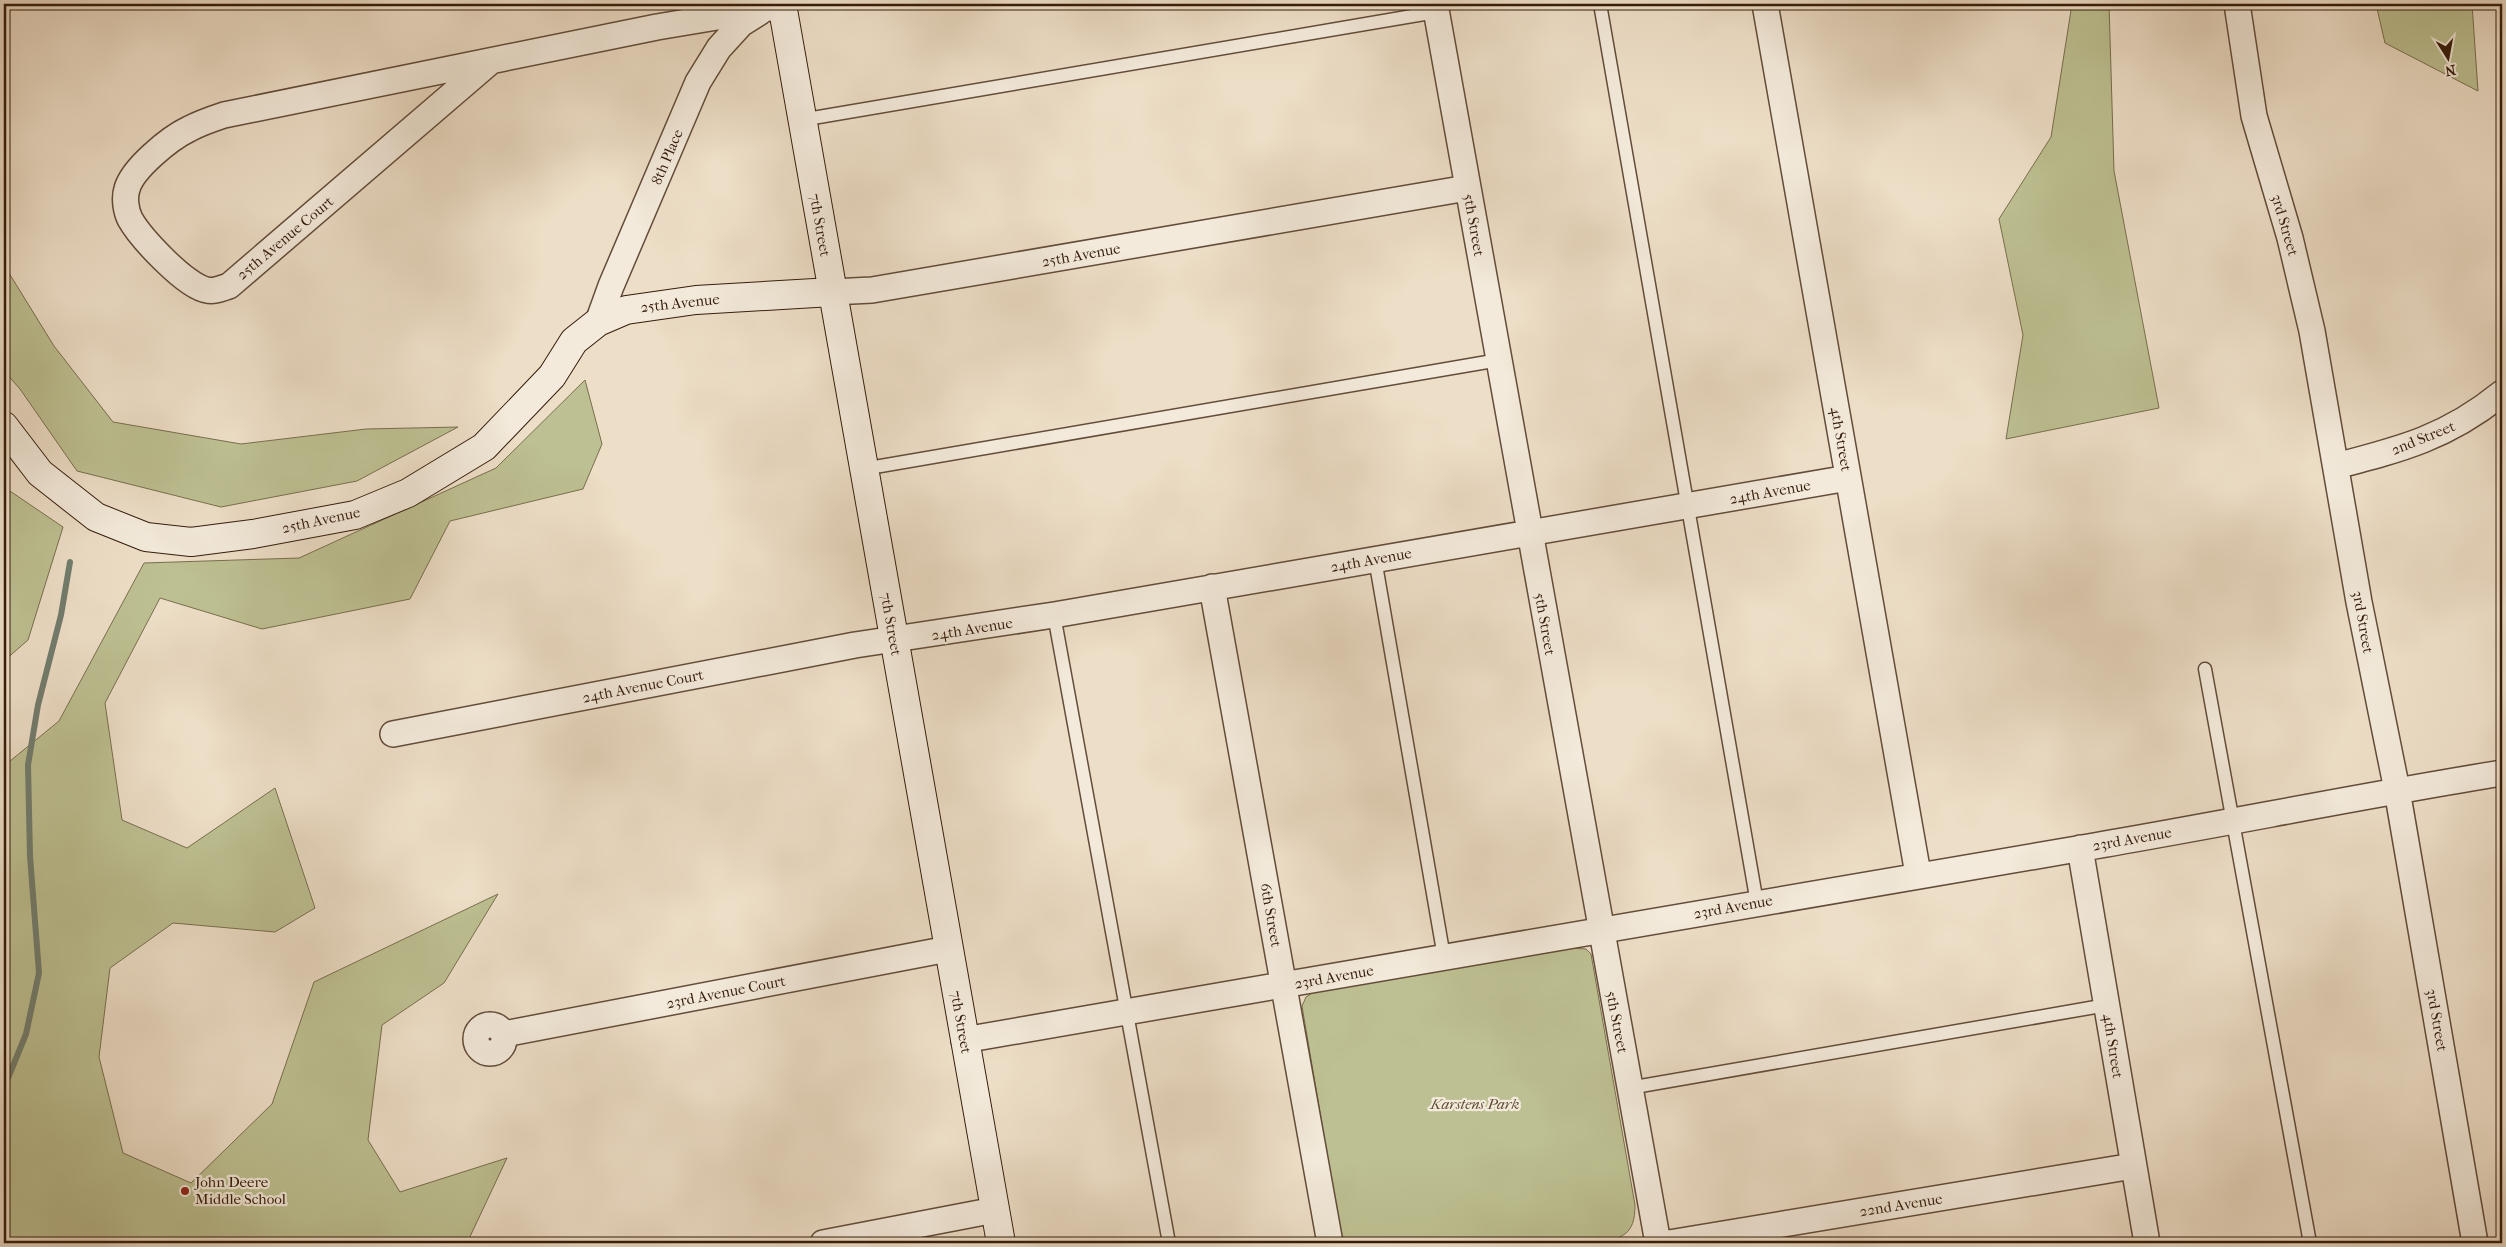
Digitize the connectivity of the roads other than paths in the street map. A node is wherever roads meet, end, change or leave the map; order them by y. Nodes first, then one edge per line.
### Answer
1 (1600, 4) edge
2 (1765, 4) edge
3 (2238, 4) edge
4 (775, 7) edge
5 (1435, 8) edge
6 (490, 62) junction
7 (801, 120) junction
8 (1468, 188) junction
9 (832, 292) junction
10 (598, 322) junction
11 (1499, 360) junction
12 (2502, 393) edge
13 (4, 426) edge
14 (2336, 466) junction
15 (863, 469) junction
16 (1848, 478) junction
17 (1688, 506) junction
18 (1529, 532) junction
19 (1375, 559) junction
20 (1212, 587) junction
21 (1054, 616) junction
22 (894, 640) junction
23 (2206, 669) dead end
24 (393, 734) dead end
25 (2502, 773) edge
26 (2397, 790) junction
27 (2234, 820) junction
28 (2080, 848) junction
29 (1918, 874) junction
30 (1757, 903) junction
31 (1600, 930) junction
32 (948, 949) junction
33 (1444, 958) junction
34 (1283, 985) junction
35 (2107, 1005) junction
36 (1128, 1012) junction
37 (504, 1034) dead end
38 (964, 1040) junction
39 (1629, 1088) junction
40 (2133, 1166) junction
41 (995, 1210) junction
42 (823, 1243) edge
43 (1001, 1243) edge
44 (1169, 1243) edge
45 (1330, 1243) edge
46 (1658, 1243) edge
47 (1669, 1243) edge
48 (2147, 1243) edge
49 (2310, 1243) edge
50 (2475, 1243) edge

1 - 17 lane
2 - 16 street, 4th Street
3 - 14 street, 3rd Street
4 - 6 street, 25th Avenue Court
4 - 7 street, 7th Street
4 - 10 street, 8th Place
5 - 7 lane
5 - 8 street, 5th Street
6 - 6 street, 25th Avenue Court
7 - 9 street, 7th Street
8 - 9 street, 25th Avenue
8 - 11 street, 5th Street
9 - 10 street, 25th Avenue
9 - 15 street, 7th Street
10 - 13 street, 25th Avenue
11 - 15 lane
11 - 18 street, 5th Street
12 - 14 street, 2nd Street
14 - 26 street, 3rd Street
15 - 22 street, 7th Street
16 - 17 street, 24th Avenue
16 - 29 street, 4th Street
17 - 18 street, 24th Avenue
17 - 30 lane
18 - 19 street, 24th Avenue
18 - 31 street, 5th Street
19 - 20 street, 24th Avenue
19 - 33 lane
20 - 21 street, 24th Avenue
20 - 34 street, 6th Street
21 - 22 street, 24th Avenue
21 - 36 lane
22 - 24 street, 24th Avenue Court
22 - 32 street, 7th Street
23 - 27 lane
25 - 26 street, 23rd Avenue
26 - 27 street, 23rd Avenue
26 - 50 street, 3rd Street
27 - 28 street, 23rd Avenue
27 - 49 lane
28 - 29 street, 23rd Avenue
28 - 35 street, 4th Street
29 - 30 street, 23rd Avenue
30 - 31 street, 23rd Avenue
31 - 33 street, 23rd Avenue
31 - 39 street, 5th Street
32 - 37 street, 23rd Avenue Court
32 - 38 street, 7th Street
33 - 34 street, 23rd Avenue
34 - 36 street, 23rd Avenue
34 - 45 street, 6th Street
35 - 39 lane
35 - 40 street, 4th Street
36 - 38 street, 23rd Avenue
36 - 44 lane
38 - 41 street, 7th Street
39 - 46 street, 5th Street
40 - 47 street, 22nd Avenue
40 - 48 street, 4th Street
41 - 42 street
41 - 43 street, 7th Street

